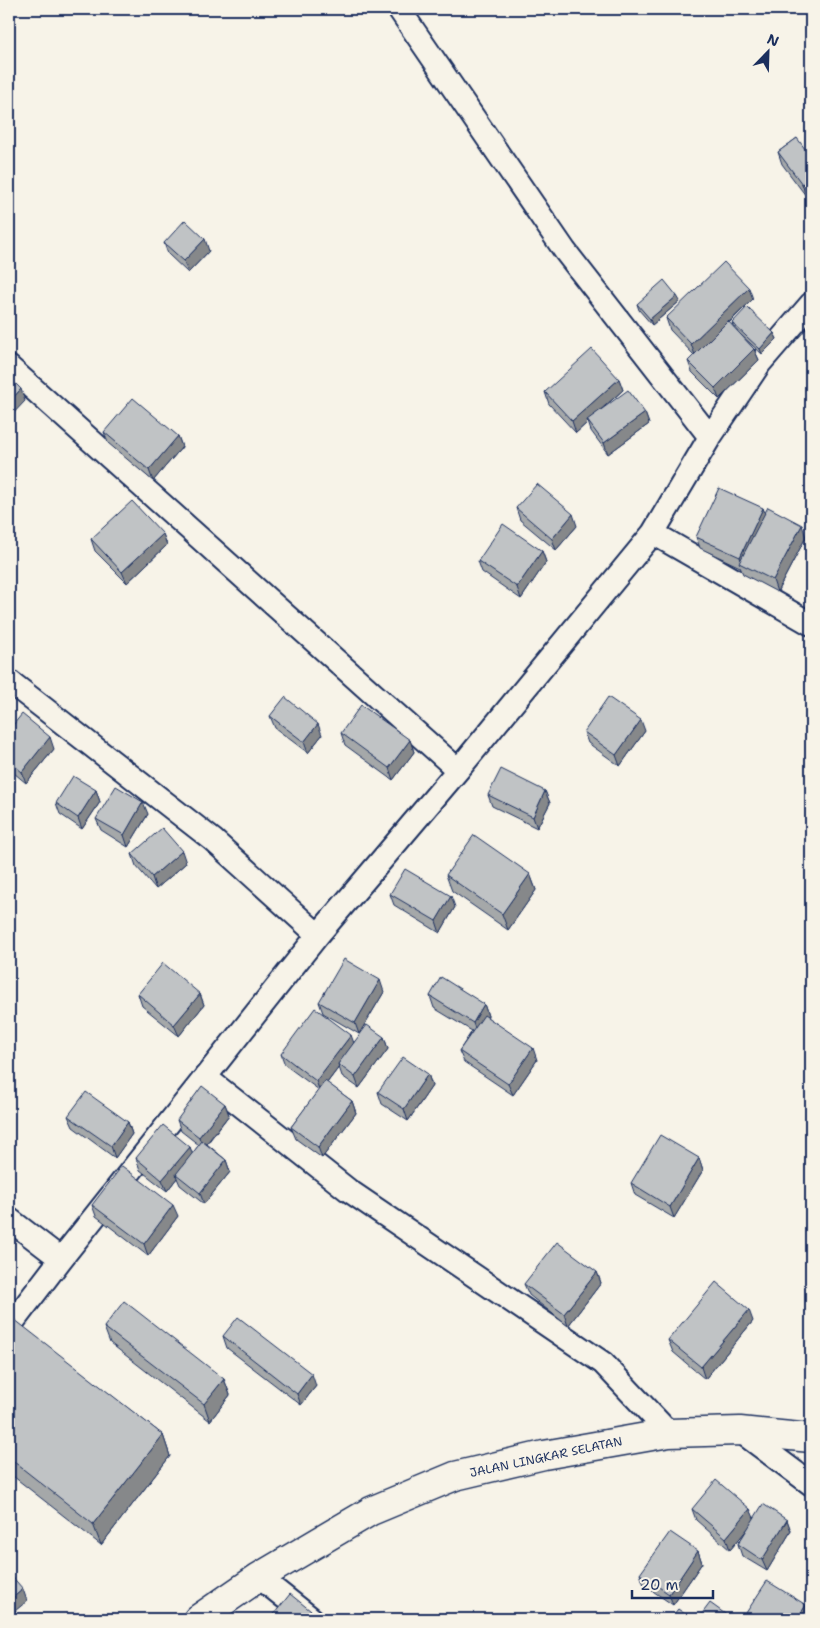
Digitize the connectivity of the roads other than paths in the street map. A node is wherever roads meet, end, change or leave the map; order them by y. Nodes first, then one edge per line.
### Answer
1 (399, 9) edge
2 (811, 304) edge
3 (9, 368) edge
4 (710, 437) junction
5 (653, 533) junction
6 (811, 624) edge
7 (9, 681) edge
8 (458, 770) junction
9 (318, 936) junction
10 (205, 1077) junction
11 (9, 1219) edge
12 (60, 1259) junction
13 (9, 1326) edge
14 (740, 1430) junction
15 (669, 1432) junction
16 (811, 1438) edge
17 (811, 1484) edge
18 (259, 1577) junction
19 (198, 1619) edge
20 (312, 1619) edge

1 - 4 street
2 - 4 street
3 - 8 street
4 - 5 street
5 - 6 street
5 - 8 street
7 - 9 street
8 - 9 street
9 - 10 street
10 - 12 street
10 - 15 street
11 - 12 street
12 - 13 street
14 - 15 highway, JALAN LINGKAR SELATAN
14 - 16 highway, JALAN LINGKAR SELATAN
14 - 17 street
15 - 18 highway, JALAN LINGKAR SELATAN
18 - 19 highway, JALAN LINGKAR SELATAN
18 - 20 street

